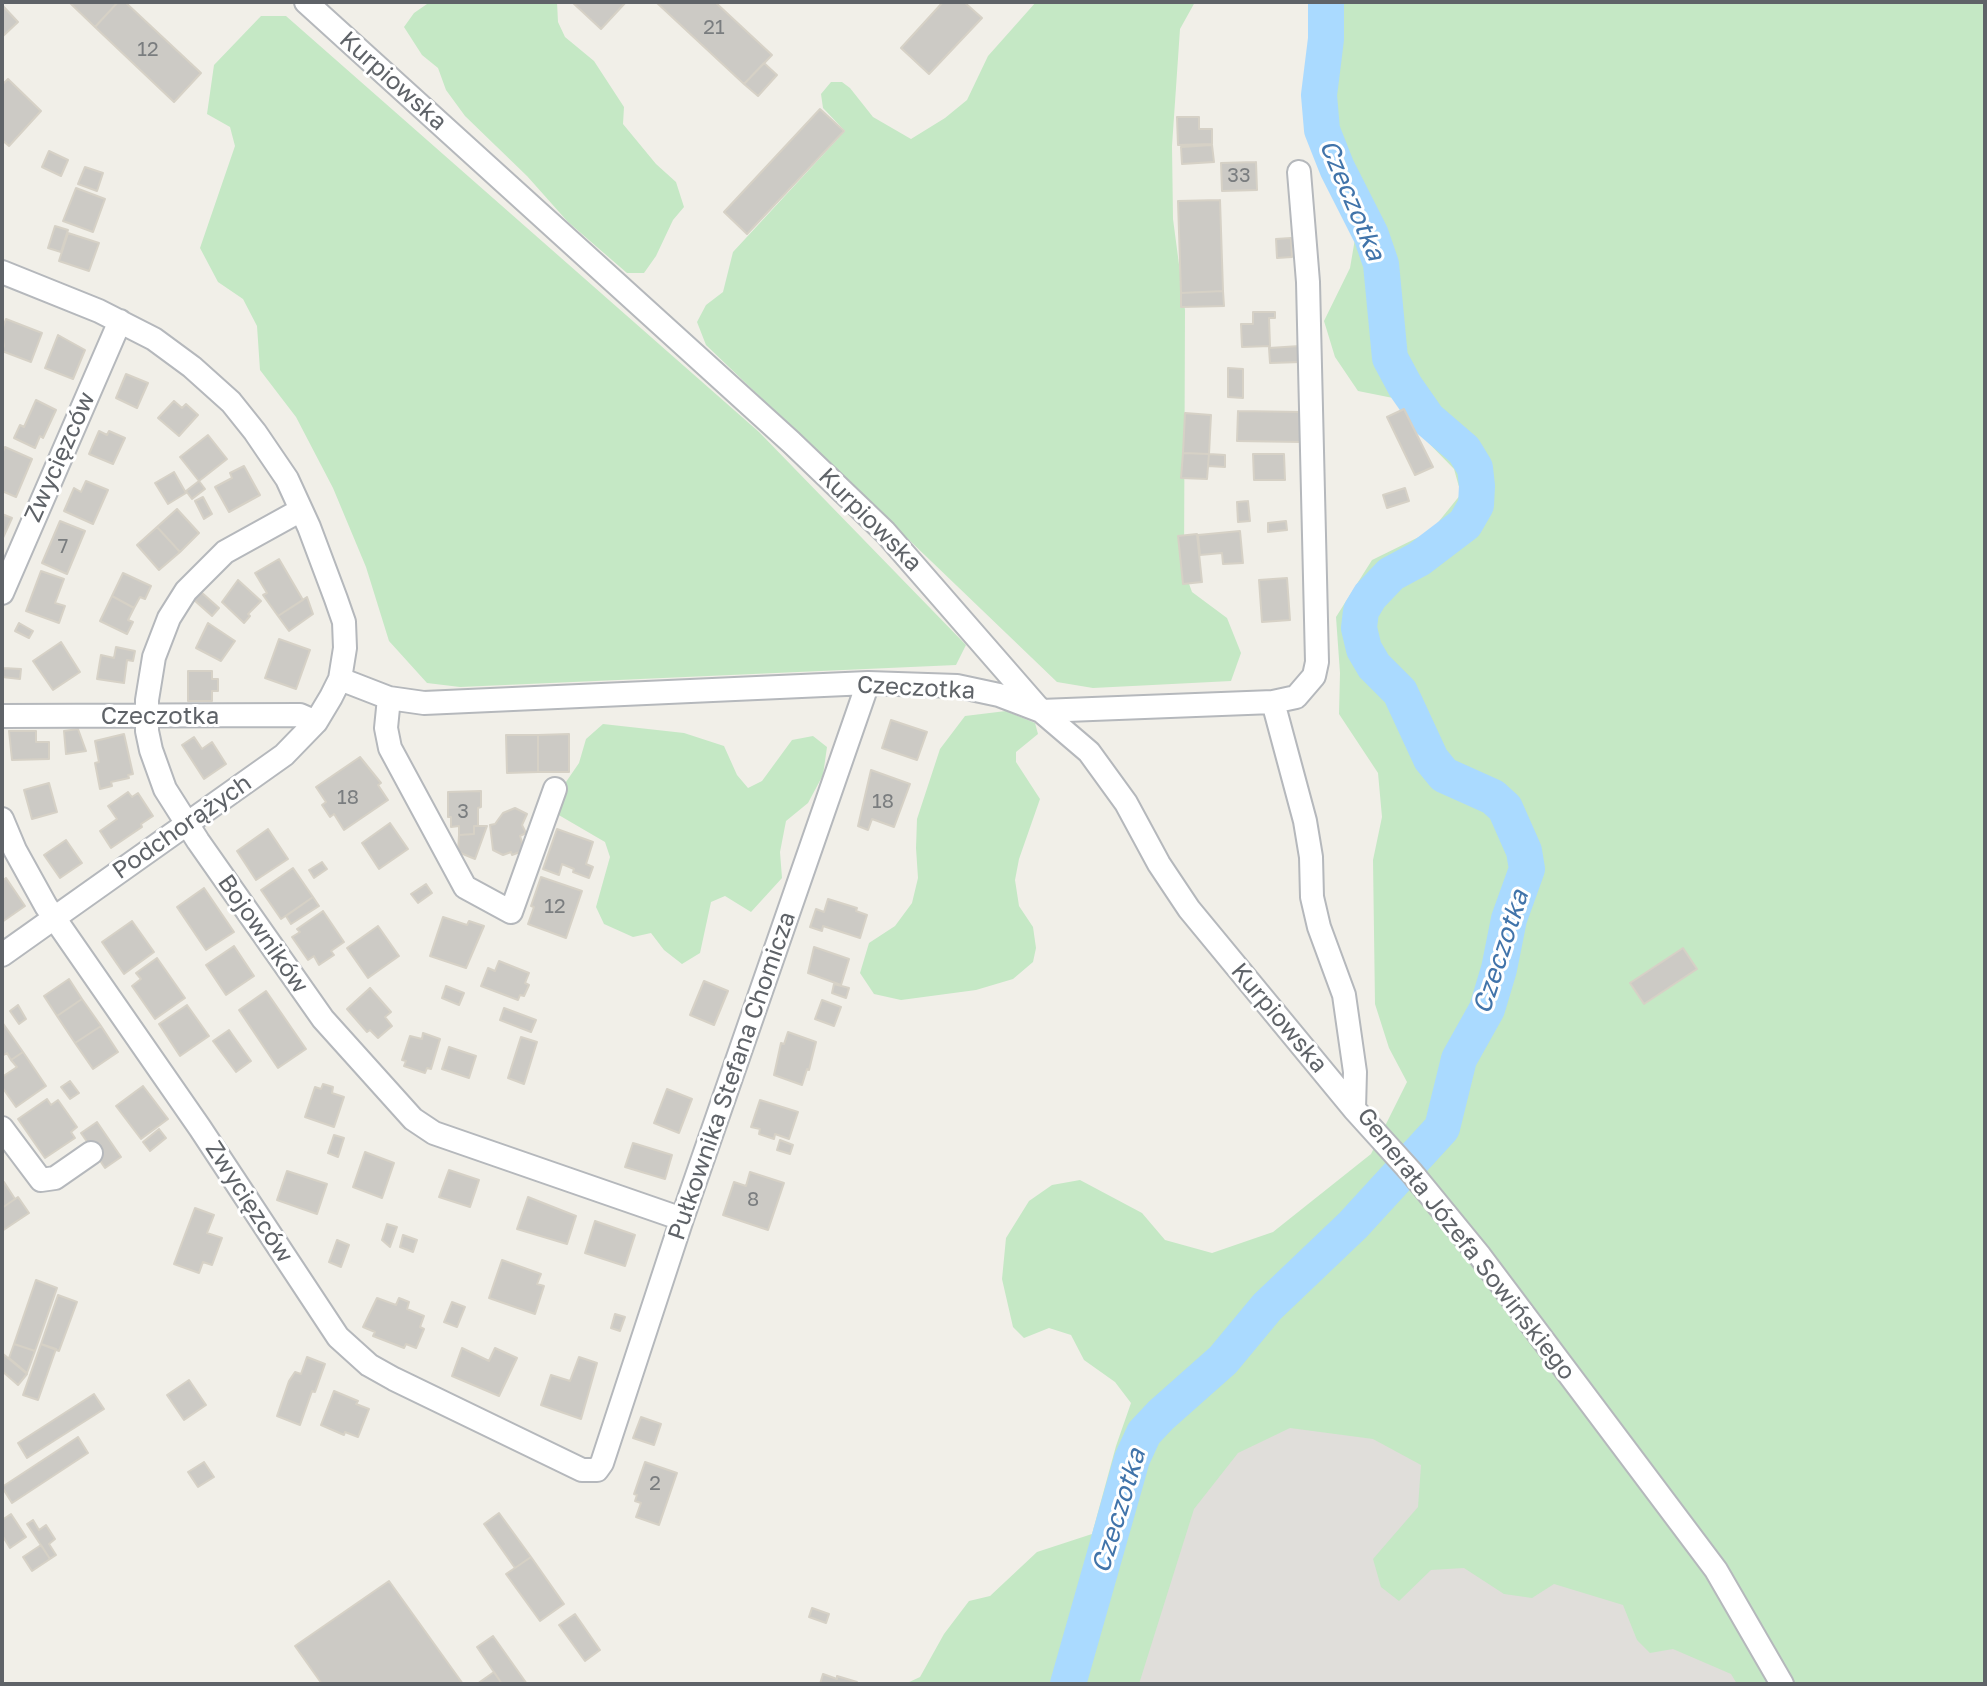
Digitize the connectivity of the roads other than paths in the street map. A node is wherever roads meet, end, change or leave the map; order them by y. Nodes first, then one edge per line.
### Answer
1 (306, 2) edge
2 (1299, 172) dead end
3 (2, 272) edge
4 (120, 321) junction
5 (301, 510) junction
6 (2, 593) edge
7 (340, 679) junction
8 (868, 683) junction
9 (389, 698) junction
10 (1273, 702) junction
11 (1041, 711) junction
12 (2, 716) edge
13 (147, 716) junction
14 (316, 722) junction
15 (555, 789) dead end
16 (2, 819) edge
17 (187, 824) junction
18 (55, 918) junction
19 (2, 955) edge
20 (1354, 1109) junction
21 (2, 1128) edge
22 (91, 1153) dead end
23 (682, 1219) junction
24 (597, 1470) joint
25 (1782, 1684) edge

1 - 11 street, Kurpiowska
2 - 10 street, Czeczotka
3 - 4 street
4 - 5 street
4 - 6 street, Zwycięzców
5 - 7 street
5 - 13 street, Bojowników
7 - 9 street, Czeczotka
7 - 14 street, Podchorążych
8 - 9 street, Czeczotka
8 - 11 street, Czeczotka
8 - 23 street, Pułkownika Stefana Chomicza
9 - 15 street
10 - 11 street, Czeczotka
10 - 20 street, Generała Józefa Sowińskiego
11 - 20 street, Kurpiowska
12 - 13 street, Czeczotka
13 - 14 street, Czeczotka
13 - 17 street, Bojowników
14 - 17 street, Podchorążych
16 - 18 street, Zwycięzców
17 - 18 street, Podchorążych
17 - 23 street, Bojowników
18 - 19 street, Podchorążych
18 - 24 street, Zwycięzców
20 - 25 street, Generała Józefa Sowińskiego
21 - 22 street
23 - 24 street, Pułkownika Stefana Chomicza

